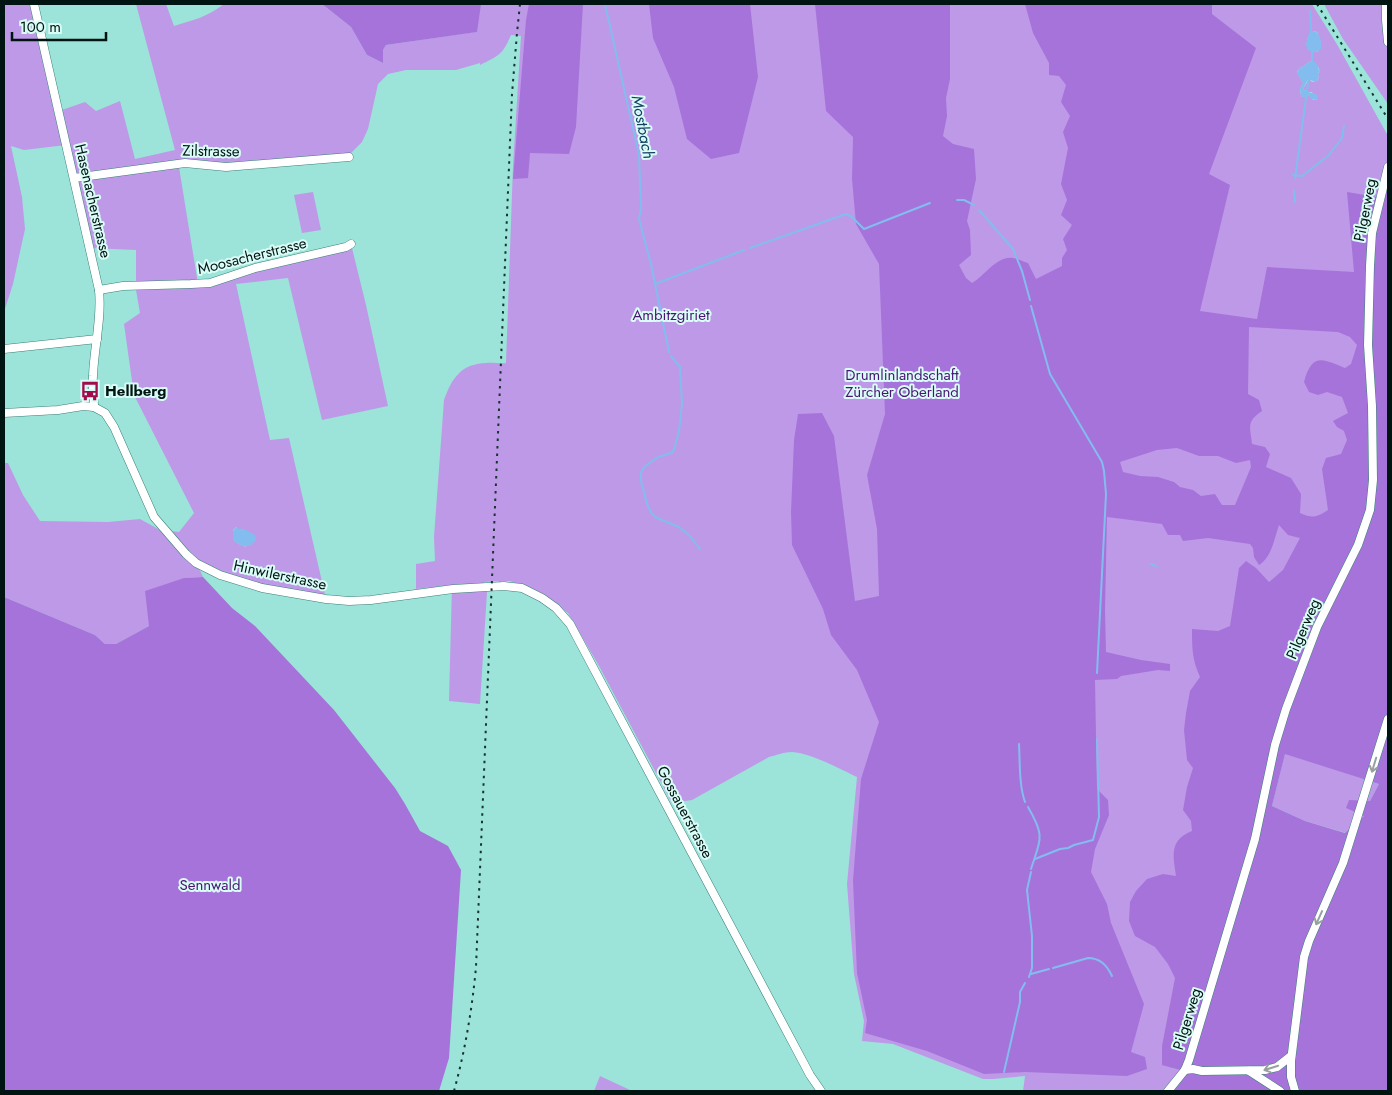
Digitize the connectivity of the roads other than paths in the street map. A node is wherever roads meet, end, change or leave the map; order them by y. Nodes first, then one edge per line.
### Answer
1 (34, 4) edge
2 (1386, 4) edge
3 (1388, 42) edge
4 (349, 157) dead end
5 (1388, 167) edge
6 (74, 178) junction
7 (351, 244) dead end
8 (99, 290) junction
9 (97, 339) junction
10 (4, 348) edge
11 (94, 407) junction
12 (4, 413) edge
13 (492, 586) joint
14 (1388, 719) edge
15 (1291, 1056) junction
16 (1185, 1070) junction
17 (1249, 1071) junction
18 (821, 1091) edge
19 (1168, 1091) edge
20 (1280, 1091) edge
21 (1295, 1091) edge

1 - 6 street, Hasenacherstrasse
2 - 3 street
4 - 6 street, Zilstrasse
5 - 16 street, Pilgerweg
6 - 8 street, Hasenacherstrasse
7 - 8 street, Moosacherstrasse
8 - 9 street, Hasenacherstrasse
9 - 10 street
9 - 11 street, Hasenacherstrasse
11 - 12 street
11 - 13 street, Hinwilerstrasse
13 - 18 street, Gossauerstrasse
14 -> 15 street
15 -> 17 street
15 - 21 street
16 - 17 street
16 - 19 street, Pilgerweg
17 - 20 street

